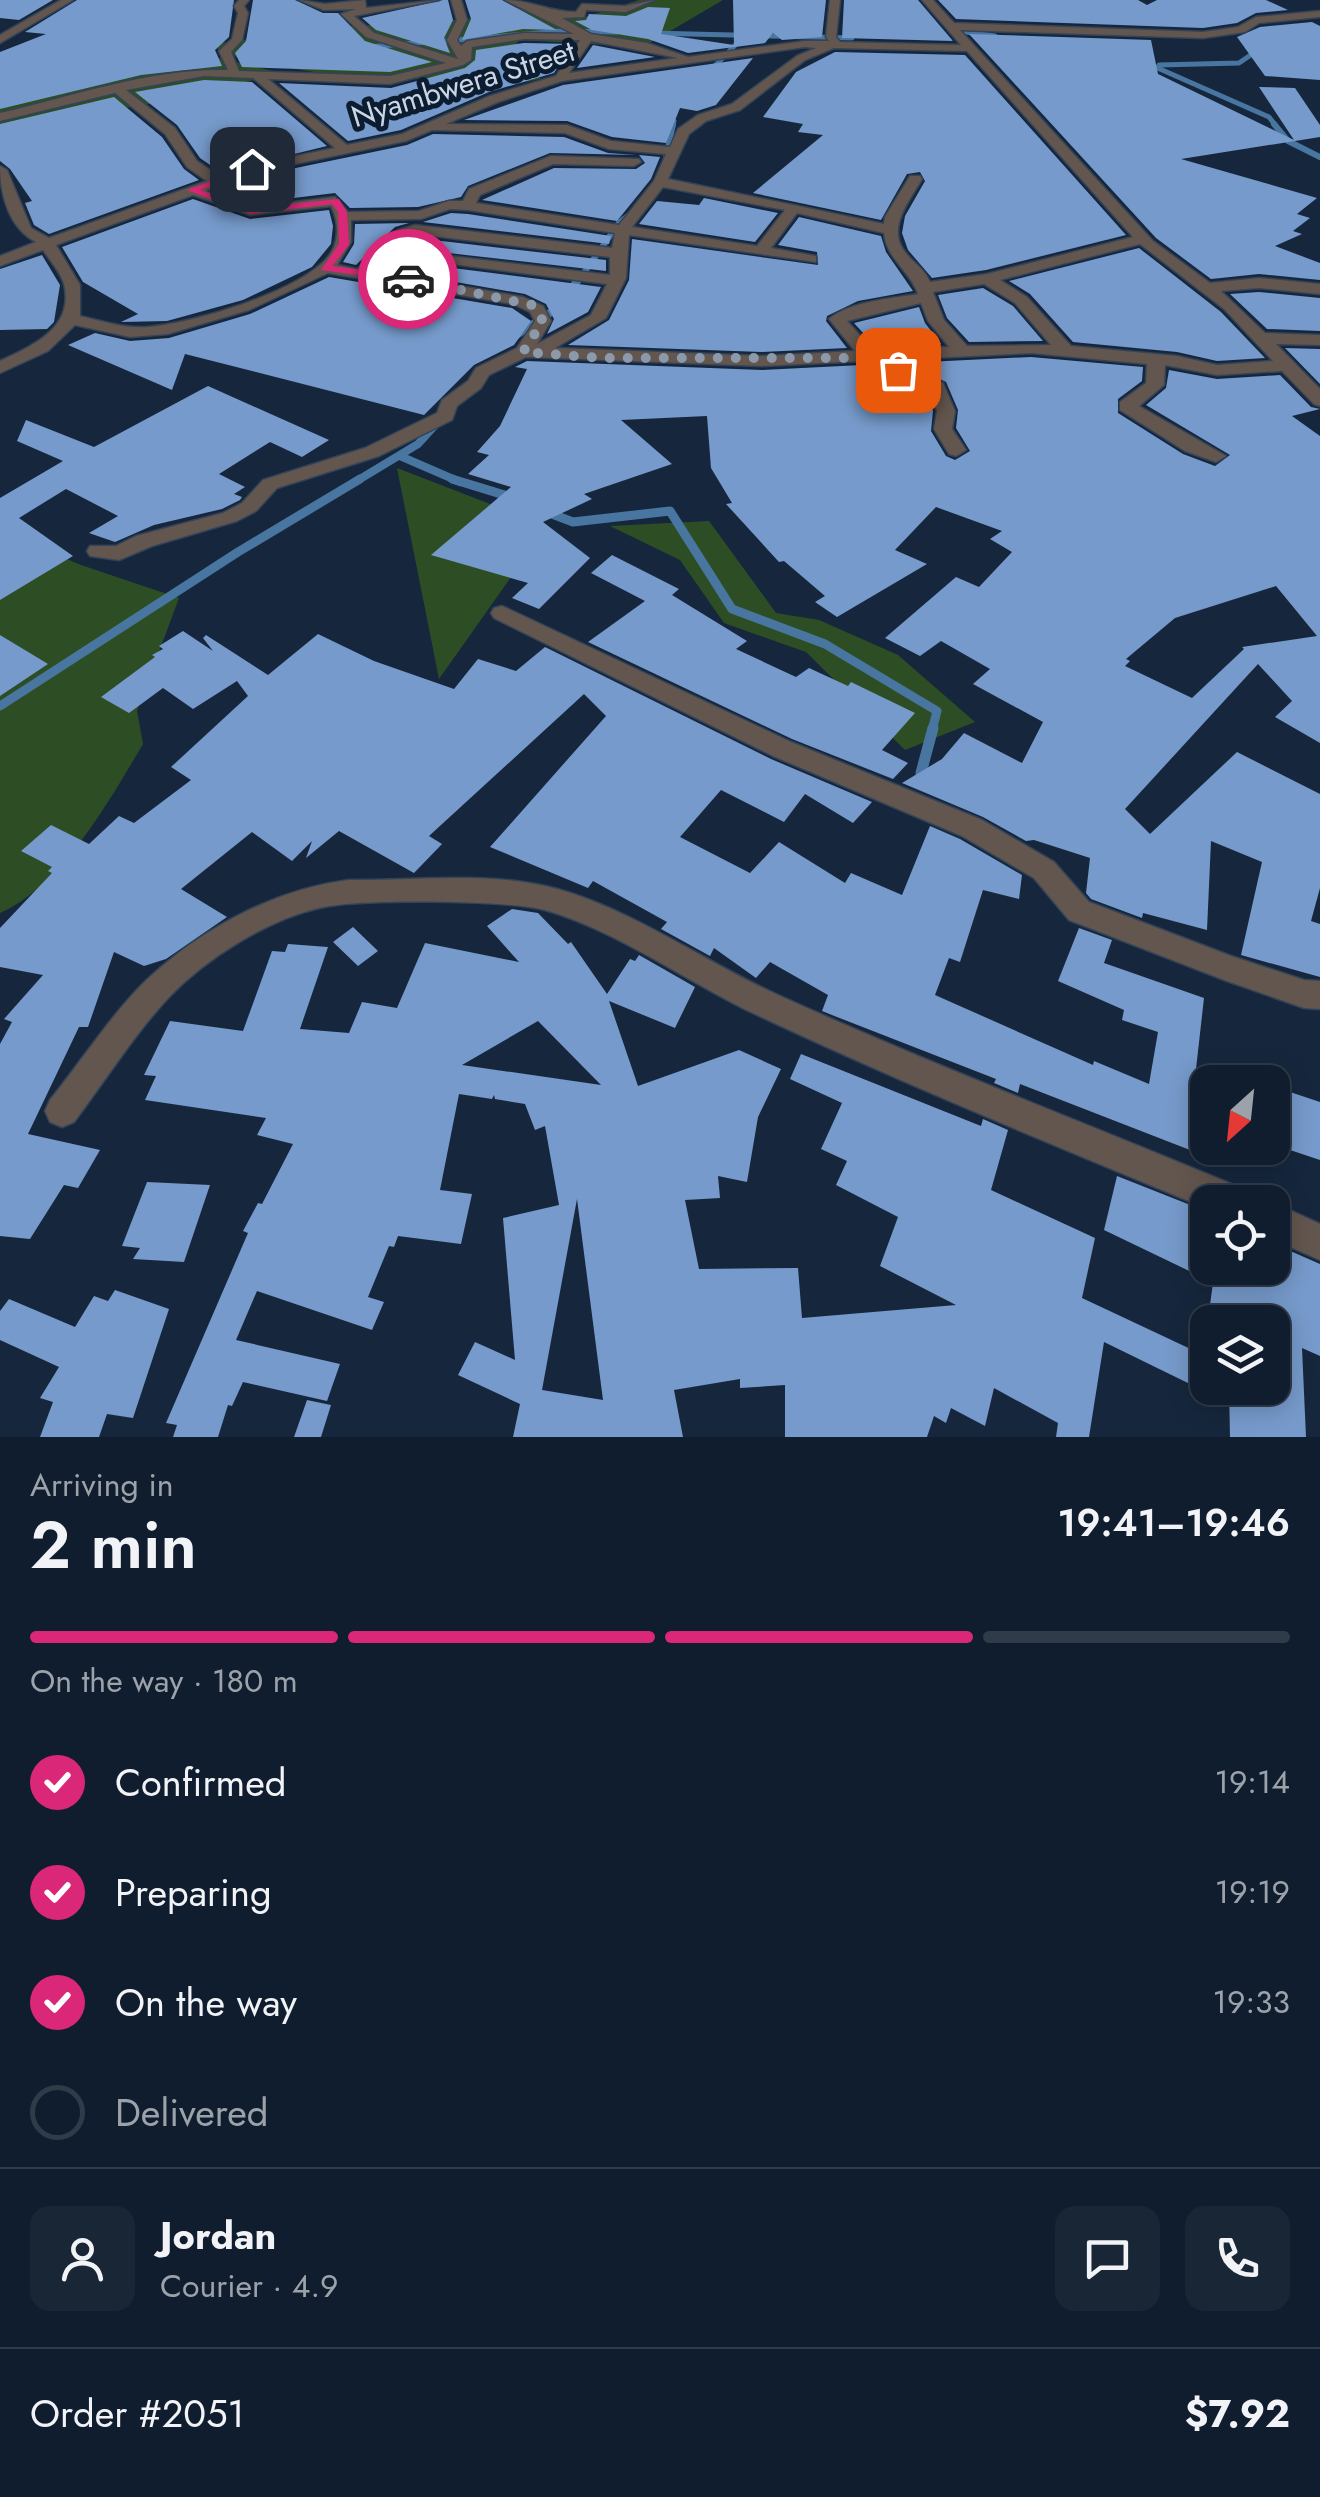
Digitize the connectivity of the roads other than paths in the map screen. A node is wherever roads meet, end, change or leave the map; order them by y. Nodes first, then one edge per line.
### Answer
1 (244, 0) edge
2 (304, 0) edge
3 (434, 0) edge
4 (456, 0) edge
5 (510, 0) edge
6 (649, 0) edge
7 (834, 0) edge
8 (927, 0) edge
9 (58, 1) edge
10 (540, 4) edge
11 (360, 6) edge
12 (1320, 14) edge
13 (548, 15) junction
14 (1256, 20) junction
15 (1320, 30) edge
16 (0, 31) edge
17 (16, 33) junction
18 (957, 36) junction
19 (588, 37) junction
20 (0, 40) edge
21 (836, 44) junction
22 (714, 59) junction
23 (462, 62) junction
24 (695, 62) junction
25 (741, 66) dead end
26 (763, 69) dead end
27 (787, 70) junction
28 (234, 72) junction
29 (254, 72) junction
30 (560, 78) junction
31 (116, 88) junction
32 (0, 117) edge
33 (432, 128) junction
34 (344, 149) junction
35 (672, 156) junction
36 (0, 170) edge
37 (915, 179) dead end
38 (218, 182) junction
39 (660, 182) junction
40 (191, 190) junction
41 (468, 206) junction
42 (794, 208) junction
43 (343, 216) junction
44 (0, 225) edge
45 (623, 229) junction
46 (889, 230) junction
47 (26, 231) junction
48 (450, 233) junction
49 (1143, 238) junction
50 (48, 243) junction
51 (761, 252) junction
52 (618, 253) junction
53 (429, 256) junction
54 (811, 259) dead end
55 (0, 261) edge
56 (325, 268) junction
57 (360, 276) junction
58 (408, 279) junction
59 (987, 279) junction
60 (617, 281) junction
61 (1206, 288) junction
62 (1320, 289) edge
63 (926, 292) junction
64 (72, 319) junction
65 (585, 328) junction
66 (1260, 338) junction
67 (1320, 340) edge
68 (961, 350) junction
69 (1065, 350) junction
70 (528, 352) junction
71 (648, 358) junction
72 (870, 358) junction
73 (1156, 360) junction
74 (1286, 365) junction
75 (0, 368) edge
76 (1320, 400) edge
77 (956, 450) dead end
78 (1216, 456) dead end
79 (98, 551) dead end
80 (502, 613) dead end
81 (1320, 995) edge
82 (62, 1111) dead end
83 (1193, 1185) edge
84 (1290, 1228) edge
85 (1320, 1242) edge

1 - 28 street
2 - 11 street
3 - 11 street
4 - 23 street
5 - 10 street
6 - 13 street
7 - 21 street
8 - 18 street
9 - 17 street
10 - 13 street
11 - 23 street
12 - 14 street
13 - 19 street
14 - 15 street
14 - 18 street, Nyambwera Street
16 - 17 street
17 - 20 street
18 - 21 street, Nyambwera Street
18 - 49 street
19 - 23 street
19 - 24 street
19 - 30 street
21 - 22 street, Nyambwera Street
21 - 27 street
22 - 24 street, Nyambwera Street
22 - 25 street
23 - 29 street
24 - 30 street, Nyambwera Street
26 - 27 street
27 - 35 street
28 - 29 street
28 - 31 street
29 - 34 street
30 - 33 street, Nyambwera Street
31 - 32 street
31 - 38 street
33 - 34 street, Nyambwera Street
33 - 35 street
34 - 38 street, Nyambwera Street
35 - 39 street
35 - 41 street
36 - 47 street
37 - 46 street
38 - 40 street, Nyambwera Street
39 - 42 street
39 - 45 street
40 - 43 street
40 - 50 street, Nyambwera Street
41 - 43 street
41 - 45 street
42 - 46 street
42 - 51 street
43 - 56 street
44 - 47 street
45 - 51 street
45 - 52 street
46 - 63 street
47 - 50 street
48 - 52 street
48 - 53 street
48 - 57 street
49 - 59 street
49 - 61 street
50 - 55 street, Nyambwera Street
50 - 64 street
51 - 54 street
52 - 60 street
53 - 58 street
53 - 60 street
56 - 57 street
56 - 64 street
57 - 58 street
58 - 70 street
59 - 63 street
59 - 69 street
60 - 65 street
61 - 62 street
61 - 66 street
63 - 68 street
63 - 72 street
64 - 75 street
65 - 70 street
65 - 71 street
66 - 67 street
66 - 74 street
68 - 69 street
68 - 72 street
69 - 73 street
70 - 71 street
70 - 79 street
71 - 72 street
72 - 77 street
73 - 74 street
73 - 78 street
74 - 76 street
80 - 81 street
82 - 83 street
84 - 85 street

